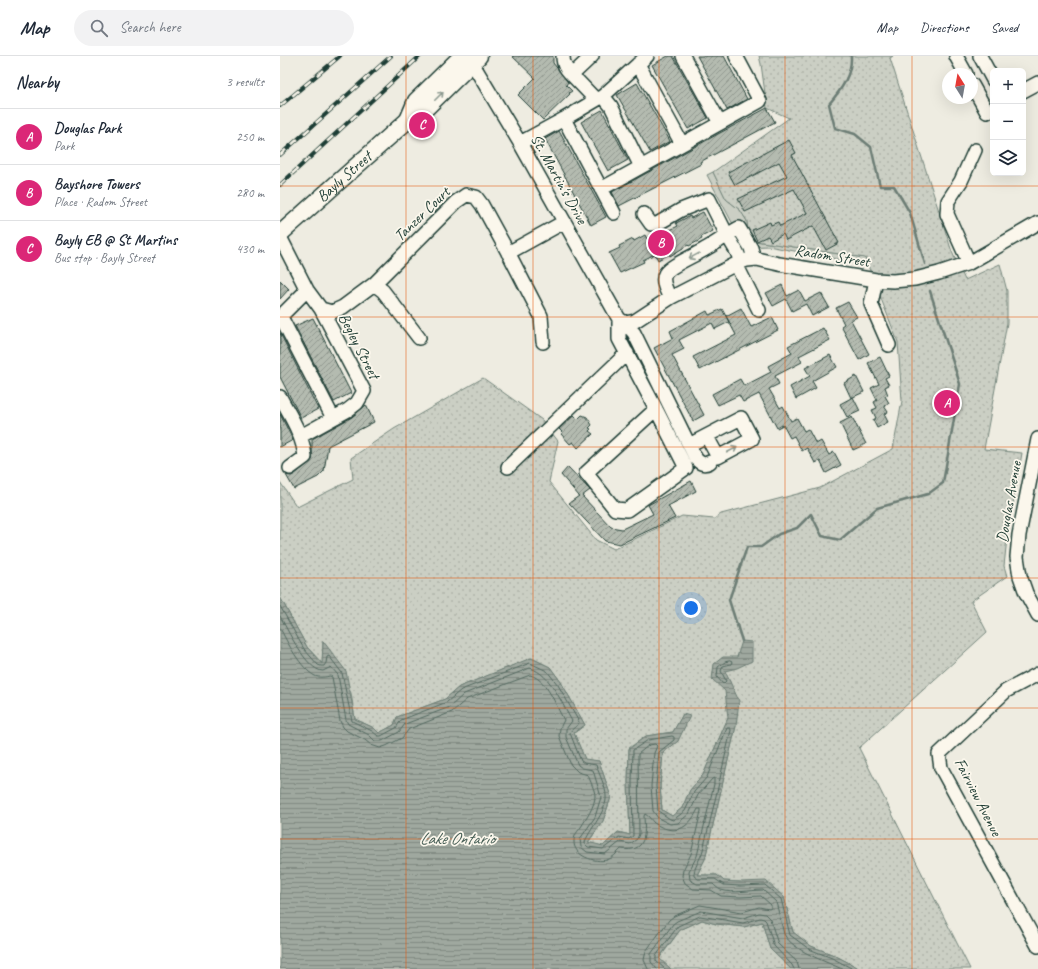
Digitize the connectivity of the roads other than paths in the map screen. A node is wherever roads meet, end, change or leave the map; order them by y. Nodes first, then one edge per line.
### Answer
1 (563, 56) edge
2 (592, 56) edge
3 (683, 56) edge
4 (736, 56) edge
5 (956, 56) edge
6 (980, 56) edge
7 (470, 58) edge
8 (643, 60) edge
9 (963, 68) edge
10 (990, 74) edge
11 (572, 75) junction
12 (1038, 83) edge
13 (1026, 90) edge
14 (978, 96) edge
15 (599, 98) junction
16 (990, 110) edge
17 (564, 119) junction
18 (720, 123) junction
19 (520, 143) junction
20 (682, 144) junction
21 (975, 150) dead end
22 (641, 167) junction
23 (601, 189) junction
24 (614, 213) dead end
25 (644, 214) dead end
26 (564, 222) junction
27 (1036, 228) edge
28 (280, 234) edge
29 (727, 235) junction
30 (280, 237) edge
31 (508, 253) junction
32 (754, 259) junction
33 (738, 263) junction
34 (969, 263) junction
35 (876, 280) junction
36 (374, 284) junction
37 (307, 290) junction
38 (670, 298) junction
39 (321, 309) junction
40 (758, 310) dead end
41 (280, 317) edge
42 (622, 321) junction
43 (420, 338) dead end
44 (543, 342) dead end
45 (889, 345) dead end
46 (627, 353) junction
47 (280, 397) edge
48 (656, 409) junction
49 (333, 418) junction
50 (301, 436) junction
51 (707, 437) dead end
52 (1038, 439) edge
53 (689, 445) junction
54 (710, 462) dead end
55 (508, 467) dead end
56 (290, 468) dead end
57 (1038, 615) edge
58 (1038, 674) edge
59 (1038, 946) edge

1 - 11 street
2 - 11 street
3 - 18 street
4 - 18 street
5 - 9 street
6 - 10 street
7 - 19 street, St. Martin's Drive
7 - 28 main road, Bayly Street
8 - 15 street
8 - 20 street
11 - 15 street
12 - 13 street
14 - 16 street
15 - 17 street
15 - 22 street
17 - 19 street
17 - 23 street
18 - 20 street
19 - 26 street, St. Martin's Drive
20 - 22 street
21 - 34 street
22 - 23 street
23 - 24 street
25 - 29 street
26 - 31 street
26 - 42 street, St. Martin's Drive
27 - 34 street, Radom Street
29 - 32 street
29 - 33 street
29 -> 38 street
30 - 37 street, Begley Street
31 - 36 street, Tanzer Court
31 - 44 street, Tanzer Court
32 - 33 street, Radom Street
32 - 35 street, Radom Street
33 - 38 street, Radom Street
33 - 40 street
34 - 35 street, Radom Street
35 - 45 street
36 - 39 street, Tanzer Court
36 - 43 street
37 - 39 street, Begley Street
37 - 41 street
38 - 42 street, Radom Street
39 - 49 street, Begley Street
41 - 49 street
42 - 46 street, St. Martin's Drive
42 - 53 street, St. Martin's Drive
46 - 48 street, St. Martin's Drive
46 - 55 street
47 - 50 street
48 - 48 street, St. Martin's Drive
49 - 50 street, Begley Street
50 - 56 street
51 - 53 street
52 - 57 street, Douglas Avenue
53 - 54 street, St. Martin's Drive
58 - 59 street, Fairview Avenue

